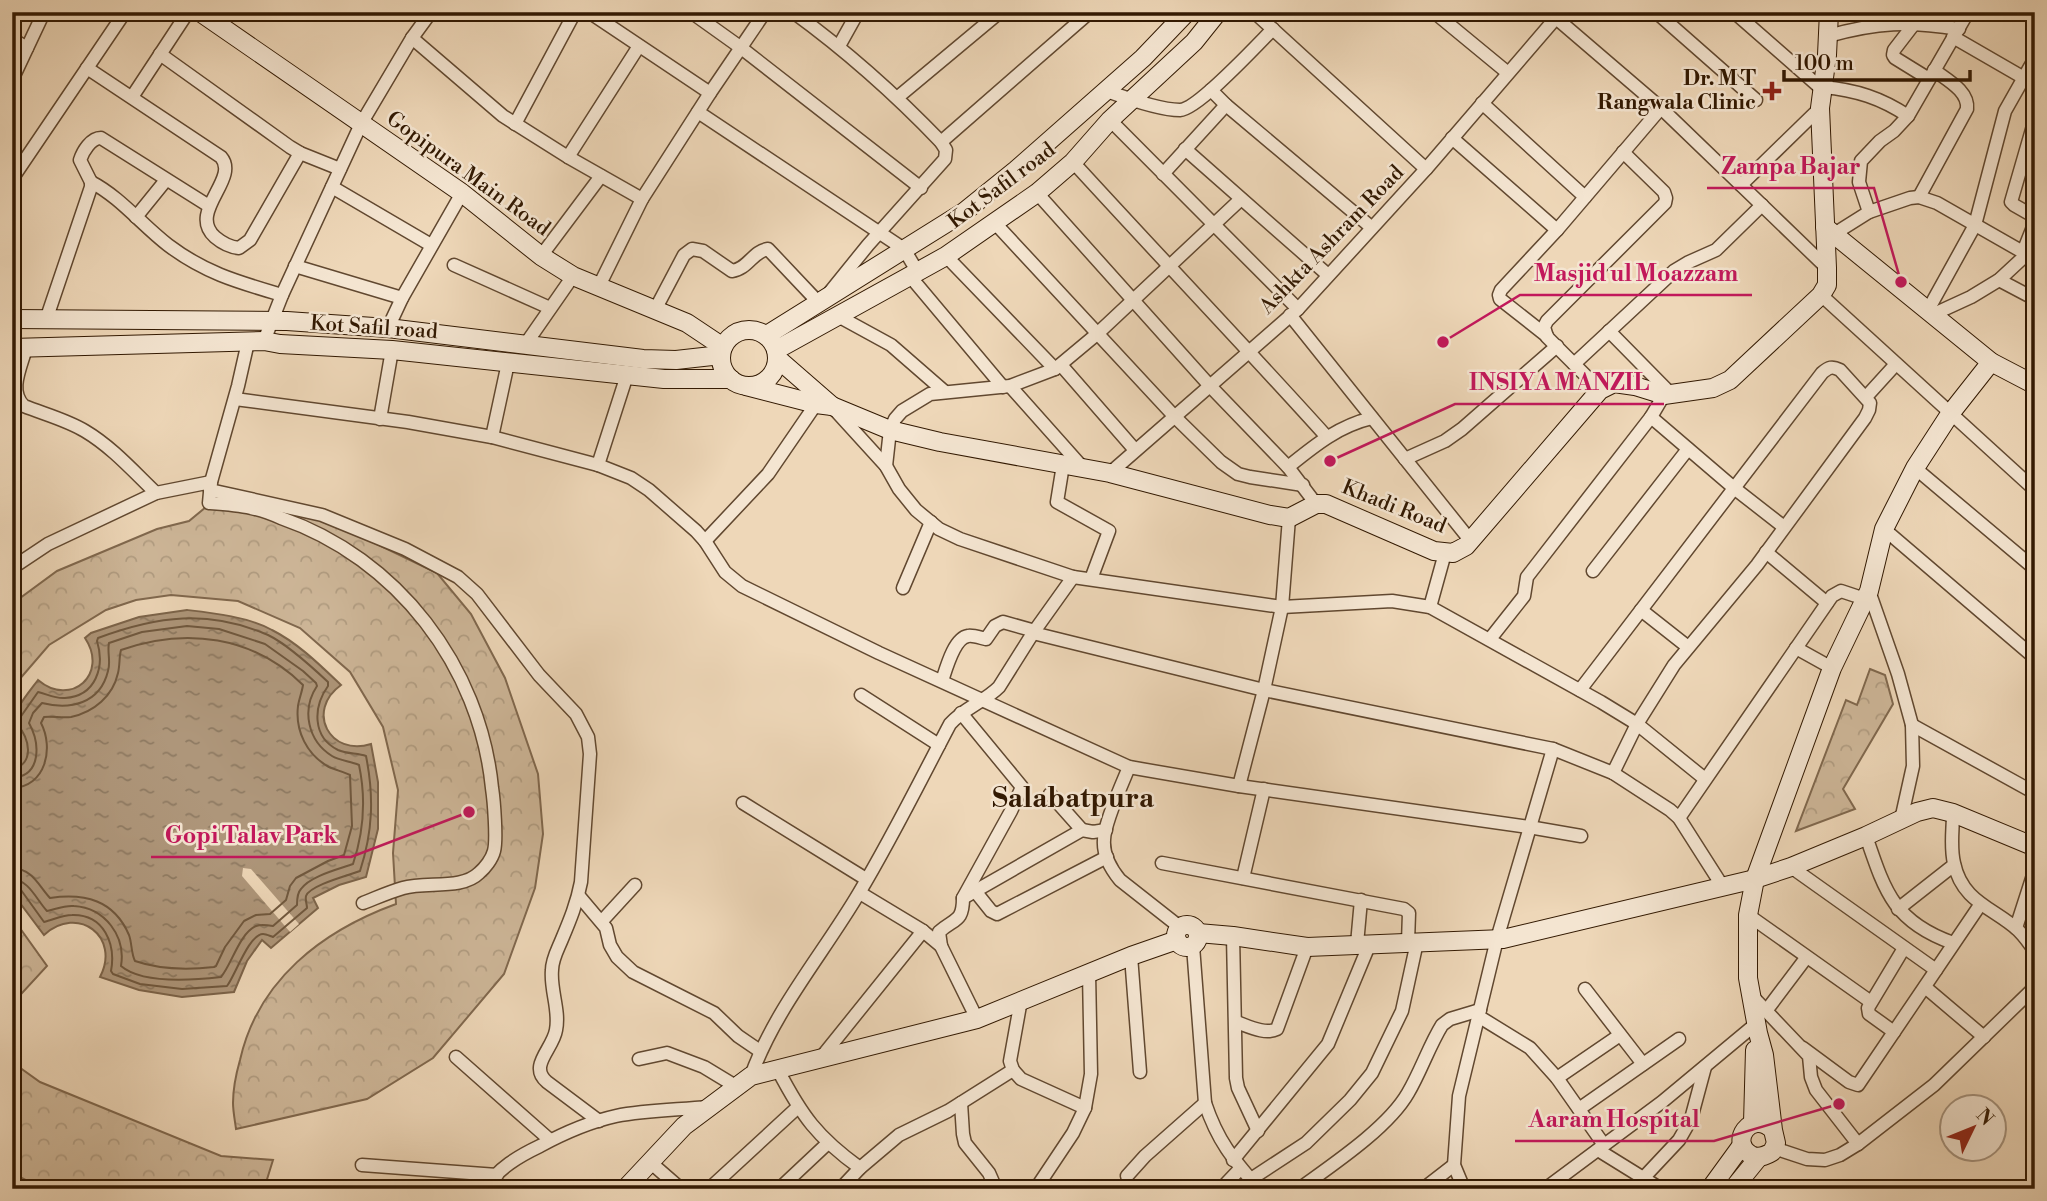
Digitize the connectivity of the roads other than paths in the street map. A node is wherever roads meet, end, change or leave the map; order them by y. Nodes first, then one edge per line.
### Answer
1 (44, 12) edge
2 (125, 12) edge
3 (188, 12) edge
4 (200, 12) edge
5 (431, 12) edge
6 (575, 12) edge
7 (589, 12) edge
8 (691, 12) edge
9 (765, 12) edge
10 (793, 12) edge
11 (858, 12) edge
12 (1000, 12) edge
13 (1090, 12) edge
14 (1187, 12) edge
15 (1218, 12) edge
16 (1254, 12) edge
17 (1434, 12) edge
18 (1656, 12) edge
19 (1734, 12) edge
20 (1829, 12) edge
21 (1968, 12) edge
22 (1555, 14) edge
23 (1914, 24) junction
24 (1273, 29) junction
25 (1956, 33) junction
26 (1828, 36) junction
27 (412, 38) junction
28 (12, 39) edge
29 (639, 46) junction
30 (839, 46) junction
31 (740, 47) junction
32 (27, 48) junction
33 (160, 54) junction
34 (2035, 58) edge
35 (87, 68) junction
36 (1508, 73) junction
37 (1932, 75) junction
38 (2024, 78) junction
39 (12, 80) edge
40 (1211, 90) junction
41 (1107, 91) junction
42 (710, 93) junction
43 (1822, 95) junction
44 (132, 97) junction
45 (898, 97) junction
46 (1132, 100) junction
47 (1756, 100) dead end
48 (1482, 103) junction
49 (1226, 105) junction
50 (1661, 108) junction
51 (698, 112) junction
52 (1908, 116) junction
53 (2035, 119) edge
54 (1110, 120) junction
55 (360, 124) junction
56 (515, 124) junction
57 (1452, 138) junction
58 (941, 142) junction
59 (1185, 149) junction
60 (1623, 152) junction
61 (300, 153) junction
62 (568, 157) junction
63 (1073, 162) junction
64 (340, 169) junction
65 (1426, 169) junction
66 (1163, 174) junction
67 (601, 176) junction
68 (12, 179) edge
69 (166, 180) junction
70 (91, 182) junction
71 (1741, 185) junction
72 (332, 187) junction
73 (920, 188) junction
74 (462, 193) junction
75 (1037, 193) junction
76 (1585, 197) junction
77 (1919, 197) junction
78 (642, 199) junction
79 (1241, 199) junction
80 (1762, 205) junction
81 (209, 206) junction
82 (1869, 212) junction
83 (136, 217) junction
84 (2035, 217) edge
85 (994, 222) junction
86 (2035, 222) edge
87 (1214, 224) junction
88 (1975, 225) junction
89 (1371, 227) junction
90 (1557, 230) junction
91 (1830, 231) junction
92 (880, 233) junction
93 (431, 245) junction
94 (904, 250) junction
95 (2028, 255) edge
96 (541, 256) junction
97 (946, 256) junction
98 (454, 265) dead end
99 (295, 266) junction
100 (1168, 267) junction
101 (1827, 268) junction
102 (913, 273) junction
103 (1328, 275) junction
104 (573, 276) junction
105 (1999, 280) junction
106 (599, 286) junction
107 (282, 295) junction
108 (1821, 295) junction
109 (401, 298) junction
110 (2035, 299) edge
111 (1133, 300) junction
112 (821, 301) junction
113 (550, 309) junction
114 (655, 310) junction
115 (1294, 312) junction
116 (1931, 312) junction
117 (838, 316) junction
118 (12, 319) edge
119 (46, 320) junction
120 (272, 320) junction
121 (388, 328) junction
122 (1609, 331) junction
123 (1097, 334) junction
124 (256, 341) junction
125 (1552, 341) junction
126 (525, 345) junction
127 (19, 348) edge
128 (773, 348) junction
129 (392, 350) junction
130 (722, 351) junction
131 (1250, 351) junction
132 (1991, 362) junction
133 (508, 363) junction
134 (1574, 364) junction
135 (1896, 364) junction
136 (1058, 367) junction
137 (627, 375) junction
138 (738, 382) junction
139 (2035, 385) edge
140 (1006, 386) junction
141 (1210, 386) junction
142 (1600, 390) junction
143 (945, 392) junction
144 (1668, 394) junction
145 (1866, 397) junction
146 (235, 399) junction
147 (824, 405) junction
148 (1950, 414) junction
149 (1174, 417) junction
150 (1651, 417) junction
151 (1372, 418) junction
152 (380, 419) junction
153 (890, 430) junction
154 (1326, 436) junction
155 (492, 437) junction
156 (1688, 449) junction
157 (1135, 450) junction
158 (1405, 459) junction
159 (598, 465) junction
160 (1063, 465) junction
161 (886, 466) junction
162 (1287, 467) junction
163 (1083, 468) junction
164 (1915, 468) junction
165 (1110, 473) junction
166 (1303, 485) junction
167 (211, 486) junction
168 (1734, 488) junction
169 (2035, 490) edge
170 (156, 493) junction
171 (1316, 504) junction
172 (1289, 518) junction
173 (931, 522) junction
174 (1784, 527) junction
175 (1884, 529) junction
176 (1470, 540) junction
177 (705, 541) junction
178 (1766, 552) junction
179 (1445, 553) junction
180 (12, 568) edge
181 (2035, 569) edge
182 (1593, 571) dead end
183 (1073, 577) junction
184 (1091, 579) junction
185 (903, 588) dead end
186 (1867, 595) junction
187 (1828, 603) junction
188 (1282, 607) junction
189 (1430, 607) junction
190 (1641, 610) junction
191 (1034, 632) junction
192 (1490, 639) junction
193 (1688, 648) junction
194 (1796, 648) junction
195 (2035, 658) edge
196 (1832, 668) junction
197 (942, 681) junction
198 (1264, 690) junction
199 (1580, 690) junction
200 (861, 695) dead end
201 (982, 699) junction
202 (961, 713) junction
203 (1637, 724) junction
204 (1912, 725) junction
205 (939, 745) junction
206 (1553, 749) junction
207 (1129, 767) junction
208 (1613, 773) junction
209 (1705, 779) junction
210 (1239, 786) junction
211 (1264, 789) junction
212 (2035, 793) edge
213 (1050, 794) dead end
214 (743, 803) dead end
215 (1953, 813) junction
216 (1679, 818) junction
217 (1901, 820) junction
218 (1529, 827) junction
219 (1082, 830) junction
220 (1106, 830) junction
221 (1581, 836) dead end
222 (1866, 836) junction
223 (2035, 847) edge
224 (1107, 857) junction
225 (1162, 863) dead end
226 (1954, 865) junction
227 (1791, 867) junction
228 (2035, 869) edge
229 (1243, 878) junction
230 (866, 879) junction
231 (1755, 879) junction
232 (635, 885) dead end
233 (1723, 887) junction
234 (975, 891) junction
235 (859, 893) junction
236 (579, 896) junction
237 (962, 898) junction
238 (1361, 900) junction
239 (363, 903) dead end
240 (1980, 905) junction
241 (1898, 909) junction
242 (1748, 915) junction
243 (602, 921) junction
244 (2016, 928) junction
245 (923, 931) junction
246 (1233, 936) junction
247 (1187, 937) junction
248 (1497, 939) junction
249 (1413, 942) junction
250 (1953, 943) junction
251 (1363, 944) junction
252 (941, 946) junction
253 (1307, 947) junction
254 (1904, 948) junction
255 (2035, 952) edge
256 (1131, 956) junction
257 (1807, 958) junction
258 (1936, 970) junction
259 (1089, 973) junction
260 (1925, 987) junction
261 (2035, 987) edge
262 (1586, 989) dead end
263 (1021, 1000) junction
264 (1871, 1002) junction
265 (1479, 1013) junction
266 (977, 1019) junction
267 (1236, 1022) junction
268 (1760, 1022) junction
269 (1894, 1032) junction
270 (1620, 1035) junction
271 (1984, 1037) junction
272 (1679, 1039) dead end
273 (1803, 1048) junction
274 (760, 1051) junction
275 (456, 1057) dead end
276 (639, 1059) dead end
277 (820, 1059) junction
278 (1643, 1064) junction
279 (1705, 1067) junction
280 (778, 1070) junction
281 (1013, 1070) junction
282 (1140, 1072) dead end
283 (1557, 1078) junction
284 (744, 1082) junction
285 (961, 1103) junction
286 (1205, 1103) junction
287 (710, 1107) junction
288 (798, 1107) junction
289 (1086, 1108) junction
290 (1579, 1109) junction
291 (599, 1121) junction
292 (1753, 1123) junction
293 (1258, 1131) junction
294 (550, 1140) junction
295 (828, 1143) junction
296 (1858, 1144) junction
297 (1742, 1145) junction
298 (1769, 1145) junction
299 (1601, 1147) junction
300 (650, 1162) junction
301 (1236, 1164) junction
302 (1454, 1164) junction
303 (362, 1165) dead end
304 (860, 1168) junction
305 (497, 1175) junction
306 (1127, 1176) dead end
307 (1644, 1179) junction
308 (1039, 1184) dead end
309 (1255, 1184) edge
310 (991, 1186) edge
311 (485, 1189) edge
312 (625, 1189) edge
313 (681, 1189) edge
314 (709, 1189) edge
315 (779, 1189) edge
316 (844, 1189) edge
317 (1220, 1189) edge
318 (1298, 1189) edge
319 (1423, 1189) edge
320 (1464, 1189) edge
321 (1545, 1189) edge
322 (1633, 1189) edge
323 (1661, 1189) edge
324 (1710, 1189) edge
325 (1733, 1189) edge

1 - 32 street
2 - 35 street
3 - 33 street
4 - 55 street, Gopipura Main Road
5 - 27 street
6 - 56 street
7 - 29 street
8 - 31 street
9 - 31 street
10 - 30 street
11 - 30 street
12 - 45 street
13 - 58 street
14 - 41 street, Kot Safil road
15 - 46 street, Kot Safil road
16 - 24 street
17 - 36 street
18 - 47 street
19 - 43 street
20 - 26 street
21 - 25 street
22 - 36 street, Ashkta Ashram Road
22 - 50 street
23 - 25 street
23 - 26 street
23 - 37 street
24 - 40 street
24 - 65 street
25 - 37 street
25 - 38 street
26 - 43 street
27 - 55 street
27 - 56 street
28 - 32 street
29 - 42 street
29 - 62 street
30 - 45 street
31 - 42 street
31 - 73 street
32 - 39 street
33 - 44 street
33 - 61 street
34 - 38 street
35 - 44 street
35 - 68 street
36 - 48 street, Ashkta Ashram Road
37 - 52 street
37 - 77 street
38 - 88 street
40 - 46 street
40 - 49 street
41 - 46 street
41 - 94 street, Kot Safil road
42 - 51 street
43 - 52 street
43 - 71 street
43 - 91 street
44 - 81 street
45 - 58 street
46 - 54 street, Kot Safil road
48 - 57 street, Ashkta Ashram Road
48 - 76 street
49 - 59 street
49 - 89 street
50 - 60 street
50 - 71 street
51 - 78 street
51 - 92 street
52 - 82 street
53 - 84 street
54 - 63 street, Kot Safil road
54 - 66 street
55 - 64 street
55 - 74 street, Gopipura Main Road
56 - 62 street
57 - 65 street, Ashkta Ashram Road
57 - 90 street
58 - 73 street
59 - 66 street
59 - 79 street
60 - 76 street
60 - 125 street
61 - 64 street
61 - 81 street
62 - 67 street
63 - 75 street, Kot Safil road
63 - 100 street
64 - 72 street
65 - 89 street, Ashkta Ashram Road
66 - 87 street
67 - 78 street
67 - 96 street
69 - 70 street
69 - 81 street
69 - 83 street
70 - 83 street
70 - 119 street
71 - 80 street
72 - 93 street
72 - 99 street
73 - 92 street
74 - 93 street
74 - 96 street, Gopipura Main Road
75 - 85 street, Kot Safil road
75 - 111 street
76 - 90 street
77 - 82 street
77 - 88 street
78 - 106 street
79 - 87 street
79 - 103 street
80 - 101 street
80 - 122 street
82 - 91 street
83 - 107 street
85 - 97 street, Kot Safil road
85 - 123 street
86 - 95 street
87 - 100 street
87 - 115 street
88 - 95 street
88 - 116 street
89 - 103 street, Ashkta Ashram Road
90 - 125 street
91 - 101 street
91 - 116 street
92 - 94 street
92 - 112 street
93 - 109 street
94 - 102 street
94 - 112 street, Kot Safil road
95 - 105 street
96 - 104 street, Gopipura Main Road
97 - 102 street, Kot Safil road
97 - 136 street
98 - 113 street
99 - 107 street
99 - 109 street
100 - 111 street
100 - 131 street
101 - 108 street
102 - 117 street, Kot Safil road
102 - 140 street
103 - 115 street, Ashkta Ashram Road
104 - 106 street, Gopipura Main Road
104 - 113 street
105 - 110 street
105 - 116 street
106 - 114 street, Gopipura Main Road
107 - 120 street
108 - 135 street
108 - 144 street
109 - 121 street
111 - 123 street
111 - 141 street
112 - 114 street
112 - 128 street, Kot Safil road
113 - 126 street
114 - 130 street, Gopipura Main Road
115 - 131 street, Ashkta Ashram Road
115 - 151 street
116 - 132 street
117 - 128 street, Kot Safil road
117 - 143 street
118 - 119 street
119 - 120 street
120 - 121 street
120 - 124 street
121 - 126 street
122 - 134 street
122 - 144 street
123 - 136 street
123 - 149 street
124 - 127 street, Kot Safil road
124 - 129 street, Kot Safil road
124 - 146 street
125 - 134 street
125 - 158 street
126 - 130 street
127 - 170 street
128 - 130 street
128 - 138 street
128 - 147 street
129 - 133 street, Kot Safil road
129 - 152 street
130 - 138 street
131 - 141 street, Ashkta Ashram Road
131 - 154 street
132 - 139 street
132 - 148 street
133 - 137 street, Kot Safil road
133 - 155 street
134 - 142 street
135 - 145 street
135 - 148 street
136 - 140 street
136 - 157 street
137 - 138 street, Kot Safil road
137 - 159 street
138 - 147 street
140 - 143 street
140 - 163 street
141 - 149 street, Ashkta Ashram Road
141 - 162 street
142 - 144 street
142 - 176 street, Khadi Road
143 - 153 street
144 - 150 street
145 - 168 street
145 - 174 street
146 - 152 street
146 - 167 street
147 - 153 street
147 - 161 street
147 - 177 street
148 - 164 street
148 - 169 street
149 - 157 street, Ashkta Ashram Road
149 - 166 street
150 - 156 street
150 - 192 street
151 - 154 street
151 - 158 street
152 - 155 street
153 - 160 street
153 - 161 street
154 - 162 street
155 - 159 street
156 - 168 street
156 - 182 street
157 - 165 street, Ashkta Ashram Road
158 - 176 street
159 - 177 street
160 - 163 street
160 - 184 street
161 - 173 street
162 - 166 street
163 - 165 street
164 - 175 street
164 - 181 street
165 - 172 street
166 - 171 street
167 - 170 street
167 - 236 street
167 - 239 street
168 - 174 street
168 - 190 street
170 - 180 street
171 - 172 street, Khadi Road
171 - 179 street, Khadi Road
172 - 188 street
173 - 183 street
173 - 185 street
174 - 178 street
175 - 186 street
175 - 195 street
176 - 179 street, Khadi Road
177 - 197 street
178 - 187 street
178 - 193 street
179 - 189 street
183 - 184 street
183 - 191 street
184 - 188 street
186 - 187 street
186 - 196 street
186 - 204 street
187 - 194 street
188 - 189 street
188 - 198 street
189 - 192 street
190 - 193 street
190 - 199 street
191 - 197 street
191 - 198 street
191 - 201 street
192 - 199 street
193 - 203 street
194 - 196 street
194 - 209 street
196 - 231 street
197 - 201 street
198 - 206 street
198 - 210 street
199 - 203 street
200 - 205 street
201 - 202 street
201 - 207 street
202 - 205 street
202 - 237 street
203 - 208 street
203 - 209 street
204 - 212 street
204 - 217 street
205 - 230 street
206 - 208 street
206 - 218 street
207 - 210 street
207 - 220 street
208 - 216 street
209 - 216 street
210 - 211 street
211 - 218 street
211 - 229 street
213 - 219 street
214 - 230 street
215 - 217 street
215 - 223 street
215 - 226 street
216 - 233 street
217 - 222 street
218 - 221 street
218 - 248 street
219 - 220 street
219 - 234 street
220 - 224 street
222 - 227 street
222 - 241 street
224 - 234 street
224 - 247 street
225 - 229 street
226 - 240 street
226 - 241 street
227 - 231 street
227 - 254 street
228 - 244 street
229 - 238 street
230 - 235 street
231 - 233 street
231 - 242 street
232 - 243 street
233 - 248 street
234 - 237 street
235 - 245 street
235 - 274 street
236 - 243 street
236 - 291 street
237 - 252 street
238 - 249 street
238 - 251 street
240 - 244 street
240 - 250 street
241 - 250 street
242 - 257 street
242 - 268 street
243 - 274 street
244 - 255 street
245 - 252 street
245 - 277 street
246 - 247 street
246 - 253 street
246 - 267 street
247 - 256 street
247 - 286 street
248 - 249 street
248 - 265 street
249 - 251 street
249 - 309 street
250 - 258 street
251 - 253 street
251 - 293 street
252 - 266 street
253 - 267 street
254 - 258 street
254 - 264 street
256 - 259 street
256 - 282 street
257 - 264 street
257 - 268 street
258 - 260 street
259 - 263 street
259 - 289 street
260 - 269 street
260 - 271 street
261 - 271 street
262 - 270 street
263 - 266 street
263 - 281 street
264 - 269 street
265 - 283 street
265 - 302 street
265 - 318 street
266 - 277 street
267 - 293 street
268 - 273 street
268 - 279 street
268 - 292 street
268 - 298 street
269 - 273 street
270 - 278 street
270 - 283 street
271 - 296 street
272 - 278 street
273 - 296 street
274 - 284 street
275 - 294 street
276 - 284 street
277 - 280 street
278 - 290 street
279 - 299 street
279 - 307 street
280 - 284 street
280 - 288 street
281 - 285 street
281 - 289 street
283 - 290 street
284 - 287 street
285 - 304 street
285 - 310 street
286 - 301 street
286 - 306 street
287 - 291 street
287 - 300 street
288 - 295 street
288 - 314 street
289 - 308 street
290 - 299 street
291 - 294 street
292 - 297 street
292 - 298 street
293 - 301 street
294 - 305 street
295 - 304 street
295 - 315 street
296 - 298 street
297 - 298 street
297 - 324 street
298 - 325 street
299 - 307 street
299 - 321 street
300 - 312 street
300 - 313 street
301 - 309 street
301 - 317 street
302 - 319 street
302 - 320 street
303 - 305 street
304 - 316 street
305 - 311 street
307 - 322 street
307 - 323 street

